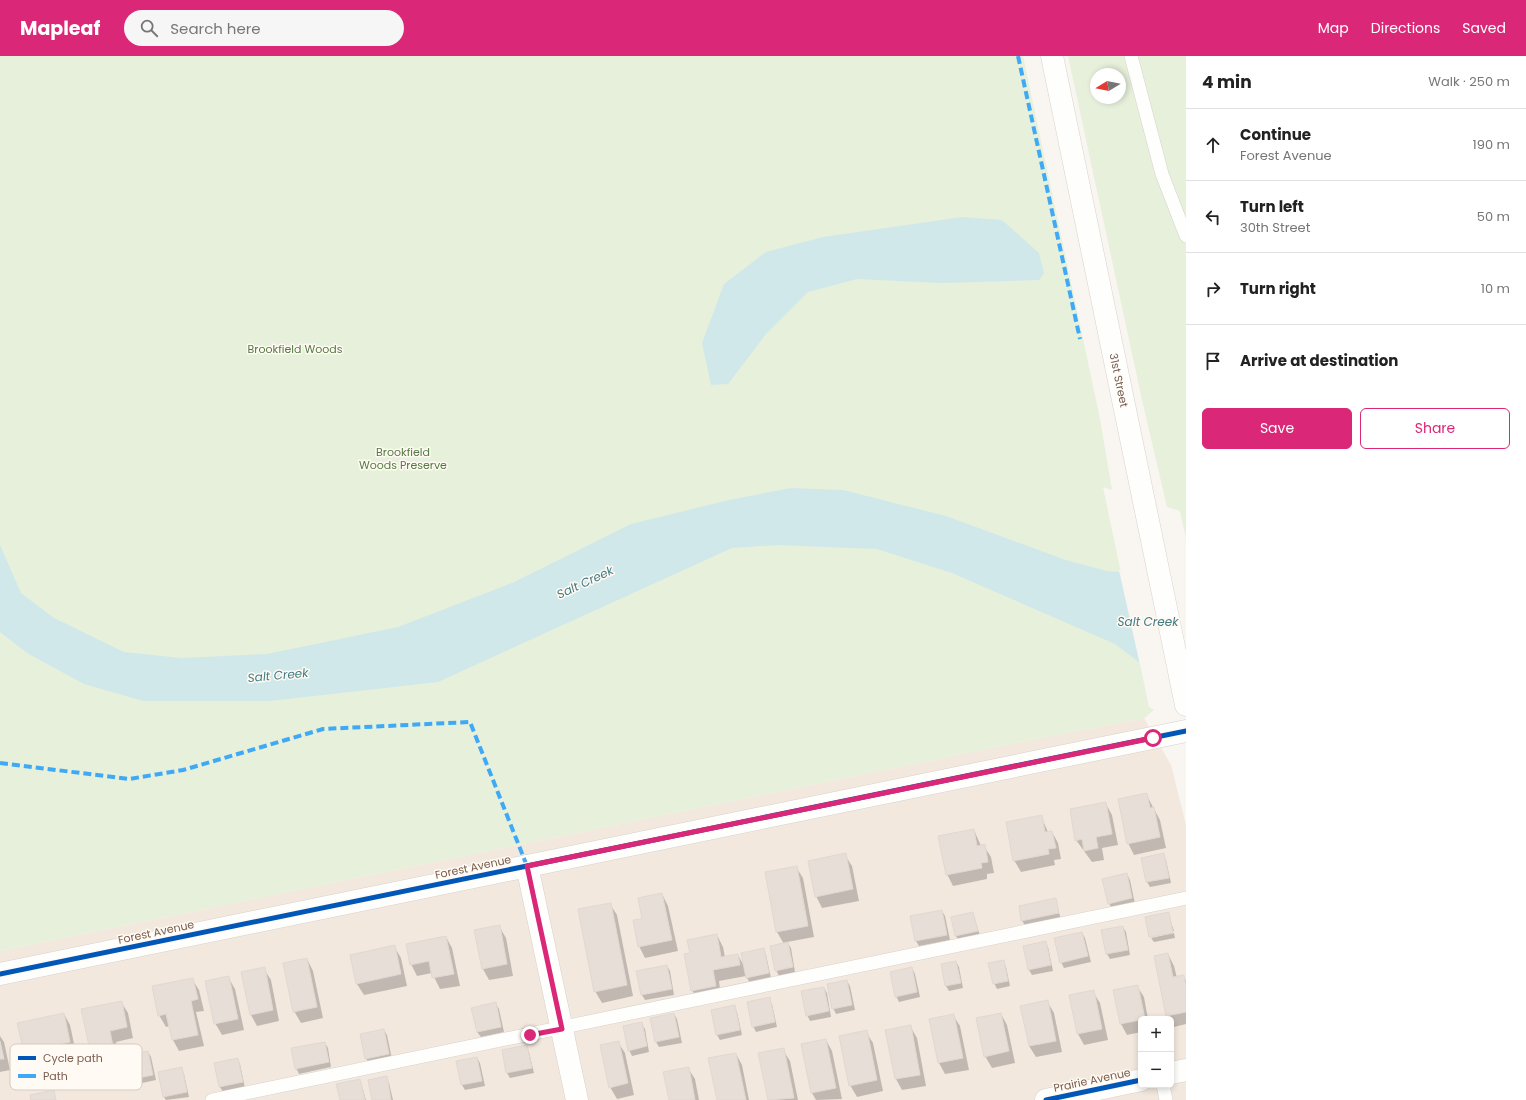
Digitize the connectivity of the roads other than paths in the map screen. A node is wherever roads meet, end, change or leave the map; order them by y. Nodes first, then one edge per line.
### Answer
1 (1052, 56) edge
2 (1131, 56) edge
3 (1186, 236) edge
4 (1185, 698) edge
5 (1186, 731) edge
6 (527, 866) junction
7 (1186, 898) edge
8 (0, 974) edge
9 (562, 1029) junction
10 (1186, 1070) edge
11 (1174, 1072) edge
12 (1138, 1081) edge
13 (1164, 1088) edge
14 (212, 1100) edge
15 (577, 1100) edge
16 (1046, 1100) edge
17 (1166, 1100) edge

1 - 4 street, 31st Street
2 - 3 lane
5 - 6 street, Forest Avenue
6 - 8 street, Forest Avenue
6 - 9 street
7 - 9 lane
9 - 14 lane
9 - 15 street
10 - 11 street
12 - 16 street, Prairie Avenue
13 - 17 lane

